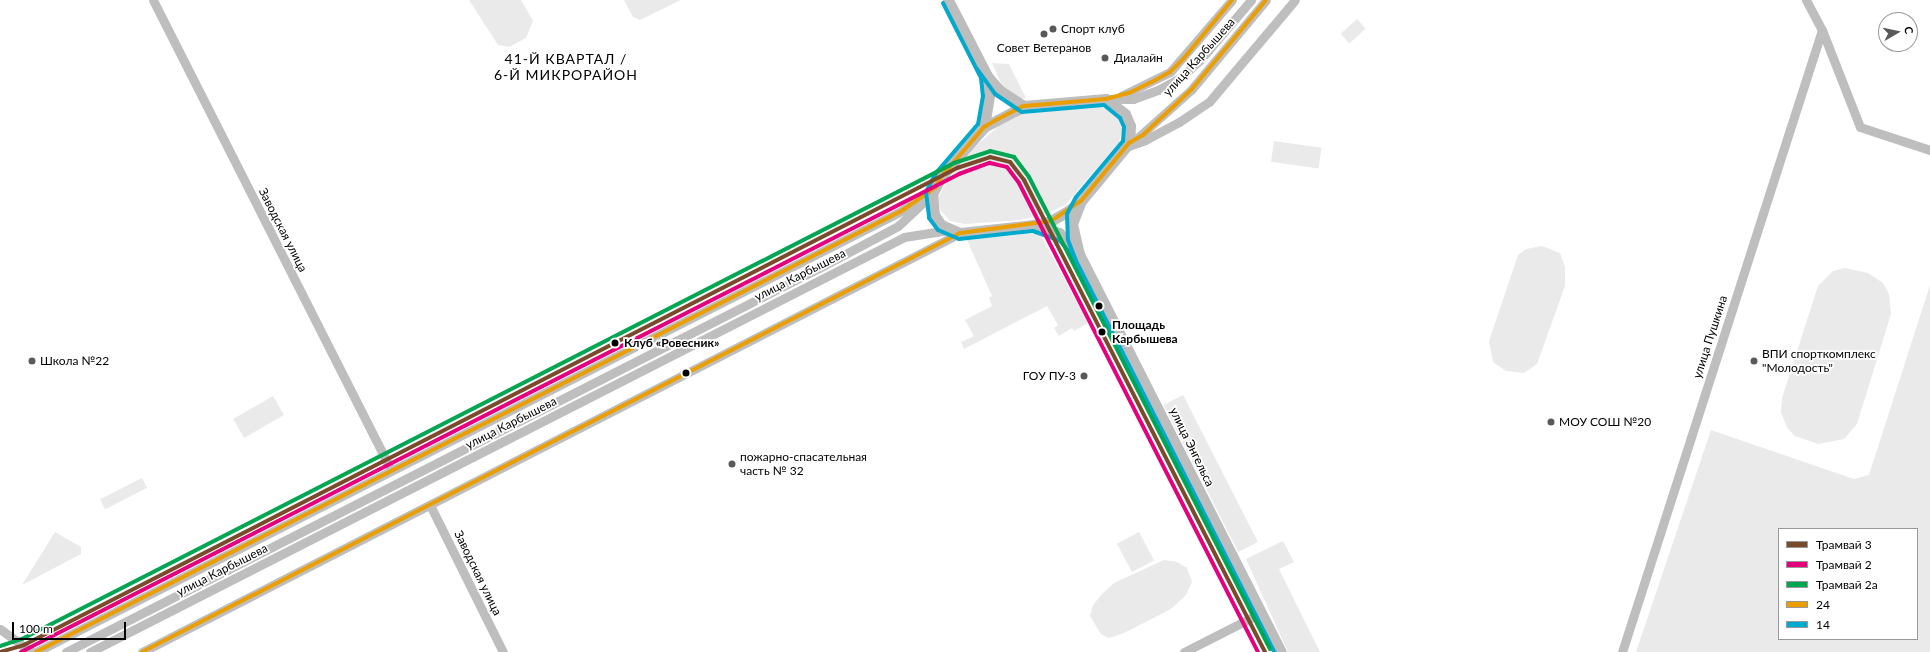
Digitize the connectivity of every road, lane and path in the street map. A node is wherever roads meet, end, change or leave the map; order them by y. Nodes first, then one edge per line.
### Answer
1 (153, 0) edge
2 (948, 0) edge
3 (1232, 0) edge
4 (1251, 0) edge
5 (1266, 0) edge
6 (1295, 0) edge
7 (1806, 0) edge
8 (1822, 30) junction
9 (987, 76) junction
10 (1106, 99) junction
11 (1024, 106) junction
12 (984, 127) junction
13 (1128, 145) junction
14 (1930, 150) edge
15 (933, 191) junction
16 (1081, 201) junction
17 (1034, 225) junction
18 (948, 230) junction
19 (960, 233) junction
20 (1079, 254) junction
21 (391, 470) junction
22 (430, 505) junction
23 (1261, 613) junction
24 (0, 629) edge
25 (32, 652) edge
26 (36, 652) edge
27 (66, 652) edge
28 (90, 652) edge
29 (142, 652) edge
30 (503, 652) edge
31 (1184, 652) edge
32 (1281, 652) edge
33 (1622, 652) edge

1 - 21 street, Заводская улица
2 - 9 main road
3 - 10 street, улица Карбышева
4 - 10 street, улица Карбышева
5 - 13 street, улица Карбышева
6 - 13 street
7 - 8 street
8 - 14 street
8 - 33 street, улица Пушкина
9 - 11 main road
9 - 12 main road
10 - 11 main road, улица Карбышева
10 - 13 main road
11 - 12 main road, улица Карбышева
12 - 15 main road, улица Карбышева
13 - 16 main road, улица Карбышева
15 - 18 main road
15 - 21 street, улица Карбышева
15 - 27 street, улица Карбышева
16 - 17 main road, улица Карбышева
16 - 20 main road, улица Энгельса
17 - 19 main road, улица Карбышева
17 - 20 main road, улица Энгельса
18 - 19 main road, улица Карбышева
18 - 28 street, улица Карбышева
19 - 22 street, улица Карбышева
20 - 23 main road, улица Энгельса
21 - 26 street, улица Карбышева
22 - 29 street, улица Карбышева
22 - 30 street, Заводская улица
23 - 31 street
23 - 32 main road, улица Энгельса
24 - 25 street

